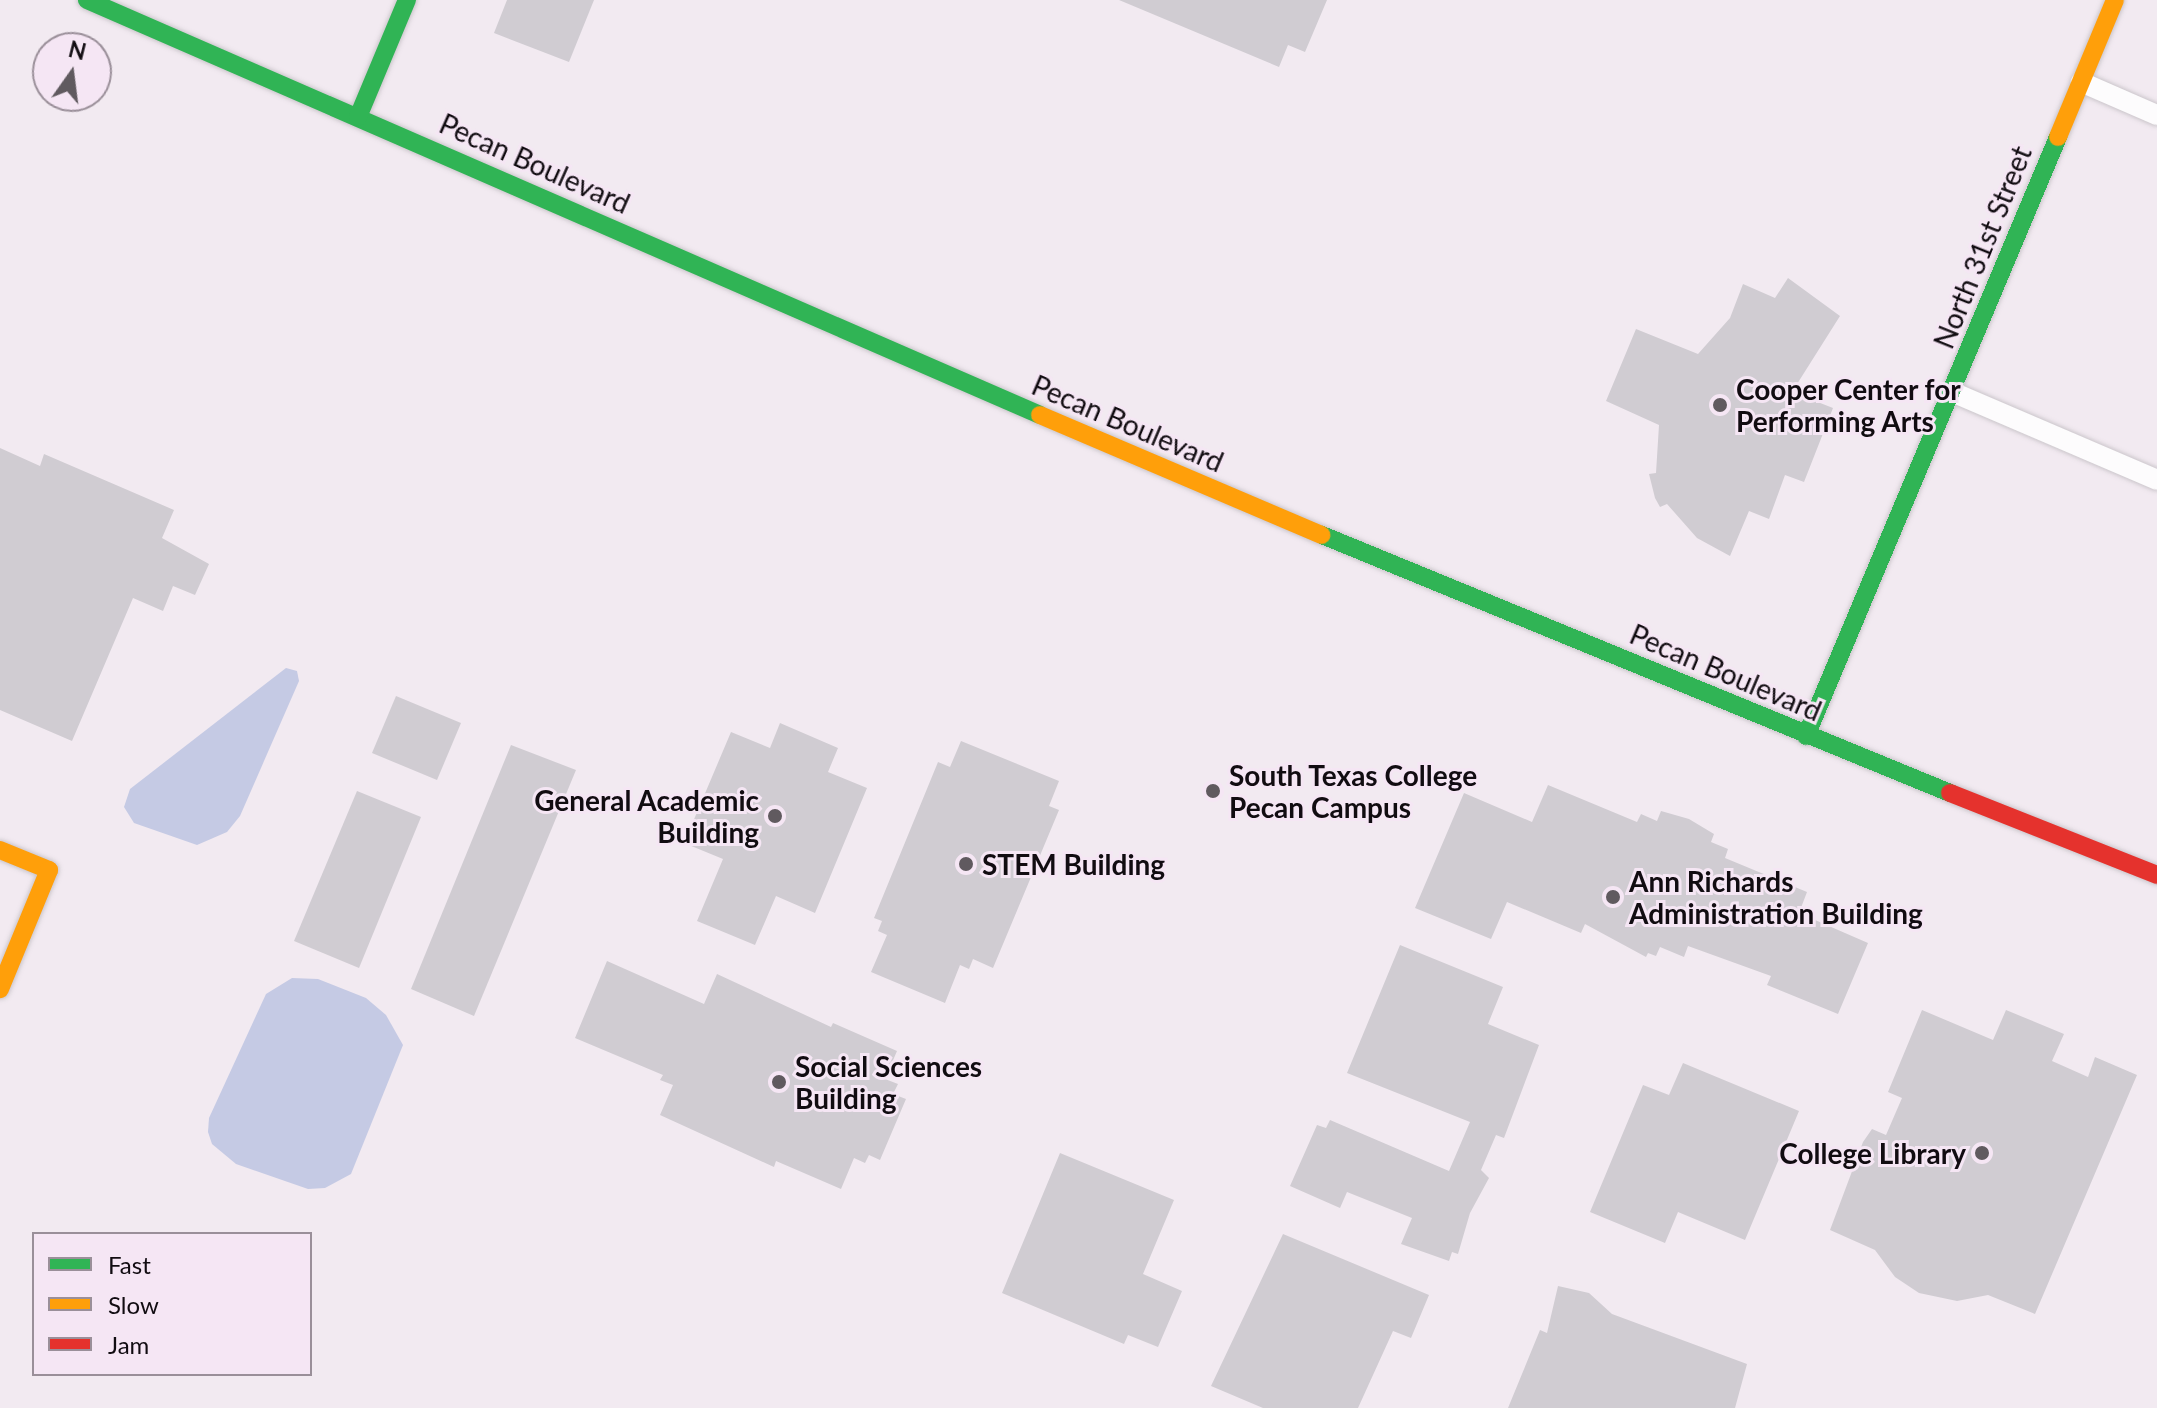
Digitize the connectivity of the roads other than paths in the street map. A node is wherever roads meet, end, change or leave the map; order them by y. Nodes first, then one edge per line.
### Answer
1 (87, 0) edge
2 (407, 0) edge
3 (2115, 0) edge
4 (2081, 82) junction
5 (2157, 115) edge
6 (358, 117) junction
7 (1952, 392) junction
8 (2157, 480) edge
9 (1806, 736) junction
10 (0, 850) edge
11 (2157, 875) edge
12 (0, 989) edge

1 - 6 main road, Pecan Boulevard
2 - 6 main road
3 - 4 main road, North 31st Street
4 - 5 street
4 - 7 main road, North 31st Street
6 - 9 main road, Pecan Boulevard
7 - 8 street
7 - 9 main road, North 31st Street
9 - 11 main road, Pecan Boulevard
10 - 12 main road

